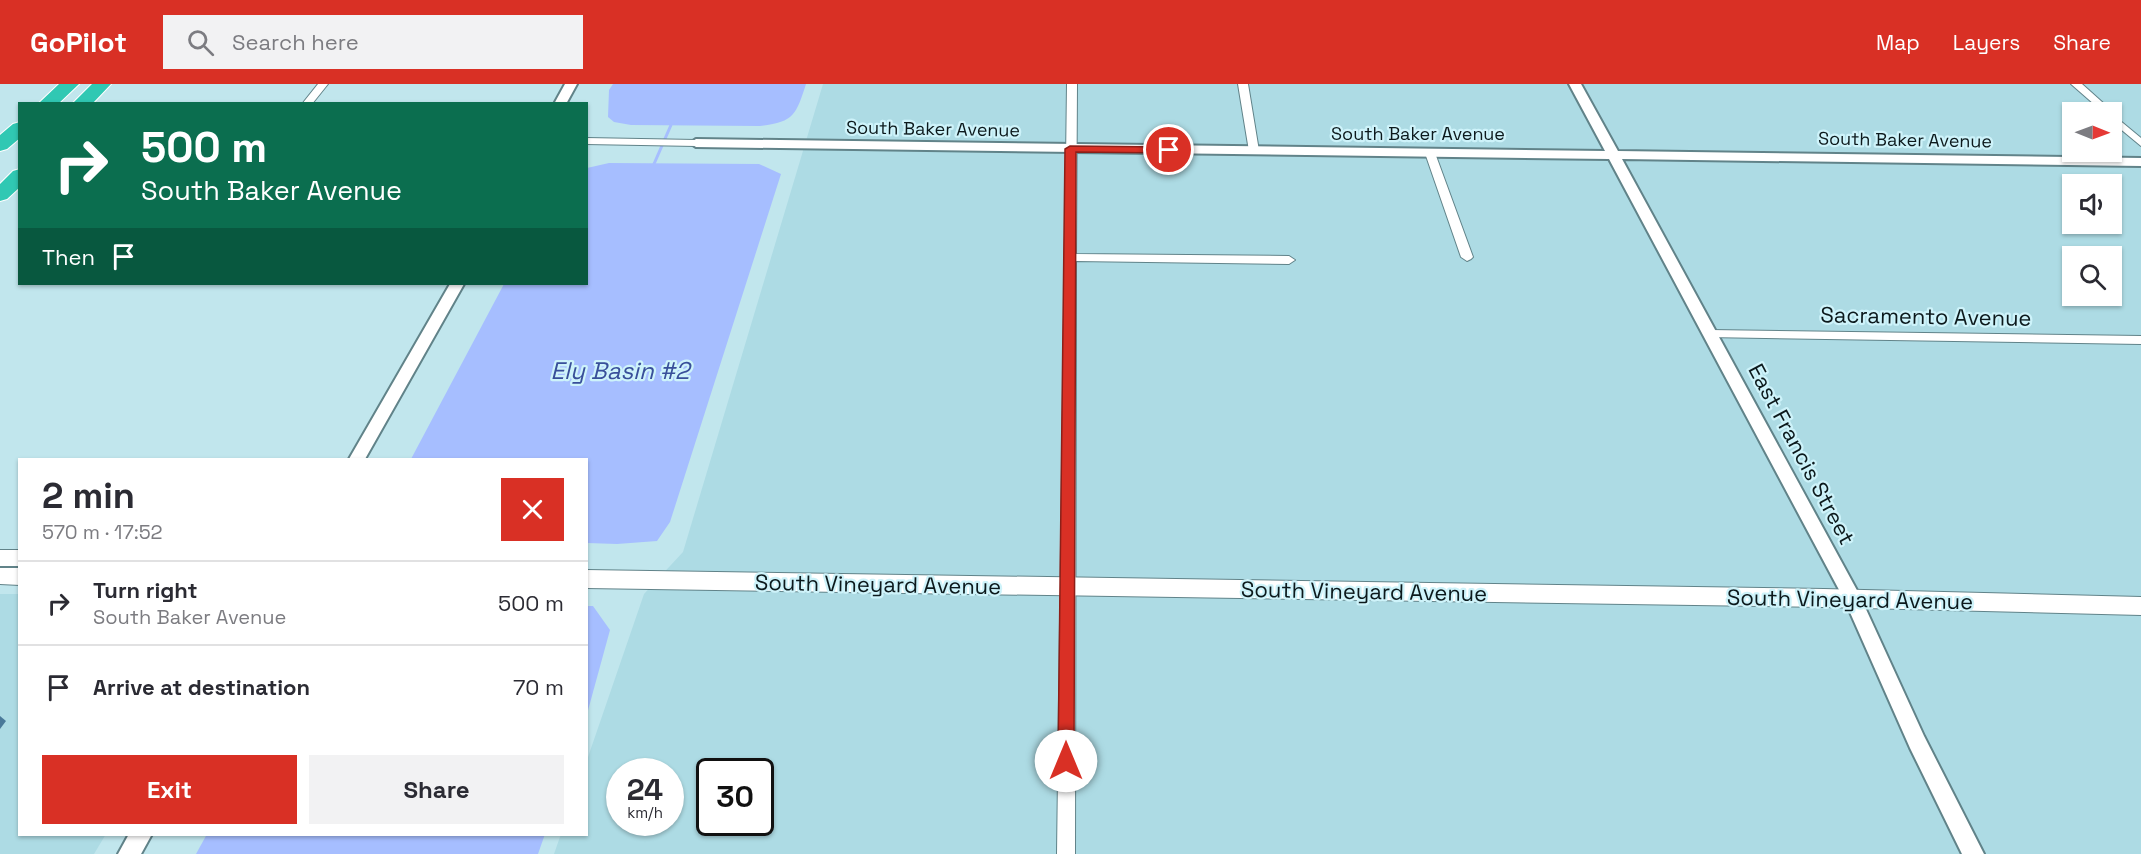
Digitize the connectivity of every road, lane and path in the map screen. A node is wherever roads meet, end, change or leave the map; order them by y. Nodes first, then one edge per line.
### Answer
1 (70, 84) edge
2 (102, 84) edge
3 (109, 84) edge
4 (323, 84) edge
5 (571, 84) edge
6 (1072, 84) edge
7 (1243, 84) edge
8 (1575, 84) edge
9 (2076, 84) edge
10 (49, 102) edge
11 (83, 102) edge
12 (92, 102) edge
13 (308, 102) edge
14 (561, 102) edge
15 (2097, 102) edge
16 (18, 120) edge
17 (2122, 126) edge
18 (18, 130) edge
19 (0, 132) edge
20 (588, 141) edge
21 (696, 143) joint
22 (2141, 143) edge
23 (0, 145) edge
24 (1070, 149) junction
25 (1254, 151) junction
26 (1430, 153) junction
27 (1614, 155) junction
28 (18, 162) edge
29 (2141, 162) edge
30 (18, 177) edge
31 (0, 178) edge
32 (0, 195) edge
33 (1070, 257) junction
34 (1467, 257) dead end
35 (1289, 260) dead end
36 (456, 285) edge
37 (1710, 334) junction
38 (2141, 340) edge
39 (358, 458) edge
40 (0, 558) edge
41 (18, 558) edge
42 (0, 576) edge
43 (18, 577) edge
44 (588, 579) edge
45 (1067, 587) junction
46 (1853, 598) junction
47 (2141, 606) edge
48 (140, 836) edge
49 (129, 854) edge
50 (1066, 854) edge
51 (1972, 854) edge

1 - 10 highway
2 - 11 highway
3 - 12 highway
4 - 13 street
5 - 14 street
6 - 24 street
7 - 25 street
8 - 27 street, East Francis Street
9 - 15 street
16 - 19 highway
17 - 22 street
18 - 23 highway
20 - 21 street
21 - 24 street, South Baker Avenue
24 - 25 street, South Baker Avenue
24 - 33 street
25 - 26 street, South Baker Avenue
26 - 27 street, South Baker Avenue
26 - 34 street
27 - 29 street, South Baker Avenue
27 - 37 street, East Francis Street
28 - 31 highway
30 - 32 highway
33 - 35 street
33 - 45 street
36 - 39 street
37 - 38 street, Sacramento Avenue
37 - 46 street, East Francis Street
40 - 41 main road
42 - 43 main road
44 - 45 main road, South Vineyard Avenue
45 - 46 main road, South Vineyard Avenue
45 - 50 street
46 - 47 main road, South Vineyard Avenue
46 - 51 street, East Francis Street
48 - 49 street

